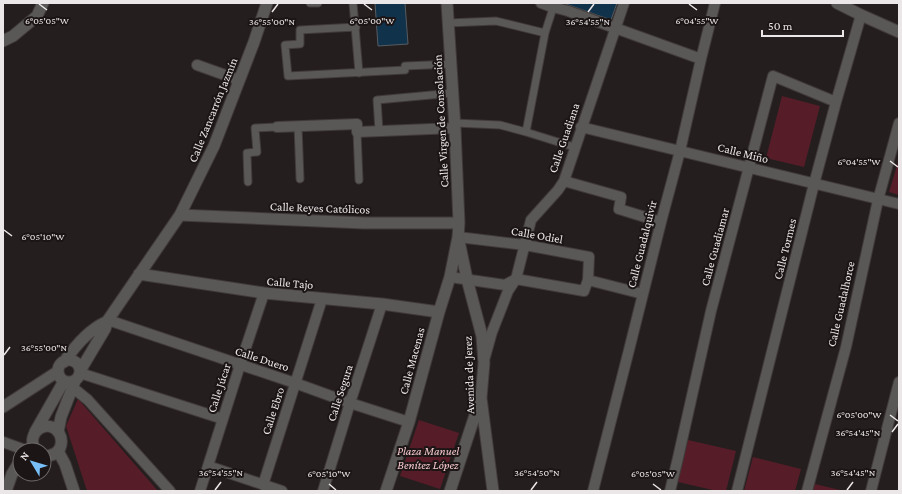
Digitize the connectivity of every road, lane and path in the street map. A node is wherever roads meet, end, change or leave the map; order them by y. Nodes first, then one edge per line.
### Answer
1 (43, 3) edge
2 (267, 3) edge
3 (318, 3) edge
4 (353, 3) edge
5 (447, 3) edge
6 (541, 3) edge
7 (624, 3) edge
8 (715, 3) edge
9 (837, 3) edge
10 (310, 4) edge
11 (569, 7) edge
12 (553, 8) junction
13 (861, 15) junction
14 (448, 23) junction
15 (356, 27) junction
16 (615, 29) junction
17 (899, 32) edge
18 (545, 33) junction
19 (3, 41) edge
20 (701, 59) junction
21 (452, 64) junction
22 (198, 65) dead end
23 (359, 73) junction
24 (239, 80) junction
25 (453, 93) junction
26 (836, 102) junction
27 (899, 123) edge
28 (298, 126) junction
29 (455, 126) junction
30 (277, 127) joint
31 (582, 127) junction
32 (357, 128) junction
33 (379, 131) junction
34 (526, 132) junction
35 (574, 147) junction
36 (680, 151) junction
37 (748, 168) junction
38 (300, 179) dead end
39 (359, 180) dead end
40 (564, 181) junction
41 (248, 182) dead end
42 (814, 184) junction
43 (878, 200) junction
44 (899, 204) edge
45 (180, 215) junction
46 (661, 222) junction
47 (459, 223) junction
48 (458, 237) junction
49 (525, 245) junction
50 (139, 274) junction
51 (450, 277) junction
52 (467, 279) junction
53 (516, 279) junction
54 (588, 280) junction
55 (264, 293) junction
56 (643, 294) junction
57 (322, 299) junction
58 (382, 304) junction
59 (439, 312) junction
60 (107, 321) junction
61 (64, 362) junction
62 (484, 363) junction
63 (240, 365) junction
64 (57, 372) junction
65 (74, 379) junction
66 (899, 382) edge
67 (295, 383) junction
68 (481, 398) junction
69 (350, 403) junction
70 (3, 407) edge
71 (223, 419) junction
72 (409, 422) junction
73 (35, 432) junction
74 (58, 432) junction
75 (32, 442) edge
76 (58, 451) junction
77 (52, 455) edge
78 (208, 466) junction
79 (12, 474) edge
80 (263, 485) junction
81 (6, 491) edge
82 (74, 491) edge
83 (170, 491) edge
84 (200, 491) edge
85 (282, 491) edge
86 (323, 491) edge
87 (386, 491) edge
88 (450, 491) edge
89 (493, 491) edge
90 (593, 491) edge
91 (670, 491) edge
92 (737, 491) edge
93 (807, 491) edge
94 (871, 491) edge

1 - 19 street
2 - 24 street, Calle Zancarrón Jazmín
3 - 10 street
4 - 15 street
5 - 14 street, Calle Virgen de Consolación
6 - 12 street
7 - 16 street, Calle Guadiana
8 - 20 street, Calle Guadalquivir
9 - 13 street
11 - 12 street
11 - 16 street
12 - 18 street
13 - 17 street
13 - 26 street, Calle Tormes
14 - 18 street
14 - 21 street, Calle Virgen de Consolación
15 - 23 street
15 - 23 street
16 - 20 street
16 - 31 street, Calle Guadiana
18 - 34 street
20 - 36 street, Calle Guadalquivir
21 - 23 street
21 - 25 street, Calle Virgen de Consolación
22 - 24 street
24 - 45 street, Calle Zancarrón Jazmín
25 - 29 street, Calle Virgen de Consolación
25 - 33 street
26 - 37 street, Calle Guadiamar
26 - 42 street, Calle Tormes
27 - 43 street, Calle Guadalhorce
28 - 30 street
28 - 32 street
28 - 38 street
29 - 33 street
29 - 34 street
29 - 47 street, Calle Virgen de Consolación
30 - 41 street
31 - 35 street, Calle Guadiana
31 - 36 street, Calle Miño
32 - 33 street
32 - 39 street
34 - 35 street
35 - 40 street, Calle Guadiana
36 - 37 street, Calle Miño
36 - 46 street, Calle Guadalquivir
37 - 42 street, Calle Miño
37 - 91 street, Calle Guadiamar
40 - 46 street
40 - 49 street, Calle Guadiana
42 - 43 street, Calle Miño
42 - 92 street, Calle Tormes
43 - 44 street, Calle Miño
43 - 93 street, Calle Guadalhorce
45 - 47 street, Calle Reyes Católicos
45 - 50 street, Calle Zancarrón Jazmín
46 - 56 street, Calle Guadalquivir
47 - 48 street, Calle Virgen de Consolación
48 - 49 street, Calle Odiel
48 - 51 street, Calle Macenas
48 - 52 street, Avenida de Jerez
49 - 53 street, Calle Guadiana
49 - 54 street, Calle Odiel
50 - 55 street, Calle Tajo
50 - 60 street, Calle Zancarrón Jazmín
51 - 52 street
51 - 59 street, Calle Macenas
52 - 53 street
52 - 62 street, Avenida de Jerez
53 - 54 street
53 - 62 street, Calle Guadiana
54 - 56 street
55 - 57 street, Calle Tajo
55 - 63 street, Calle Júcar
56 - 90 street, Calle Guadalquivir
57 - 58 street, Calle Tajo
57 - 67 street, Calle Ebro
58 - 59 street, Calle Tajo
58 - 69 street, Calle Segura
59 - 72 street, Calle Macenas
60 - 61 street, Calle Zancarrón Jazmín
60 - 63 street, Calle Duero
60 - 65 street, Calle Zancarrón Jazmín
61 - 64 street
61 - 65 street
62 - 68 street, Avenida de Jerez
63 - 67 street, Calle Duero
63 - 71 street, Calle Júcar
64 - 65 street
64 - 70 street
65 - 71 street
65 - 73 street
65 - 74 street
65 - 83 street
66 - 94 street
67 - 69 street, Calle Duero
67 - 80 street, Calle Ebro
68 - 88 street
68 - 89 street, Avenida de Jerez
69 - 72 street, Calle Duero
69 - 86 street, Calle Segura
71 - 78 street, Calle Júcar
72 - 87 street, Calle Macenas
73 - 74 street
73 - 75 street
74 - 76 street
76 - 77 street
76 - 82 street
78 - 80 street
78 - 84 street, Calle Júcar
79 - 81 street
80 - 85 street

